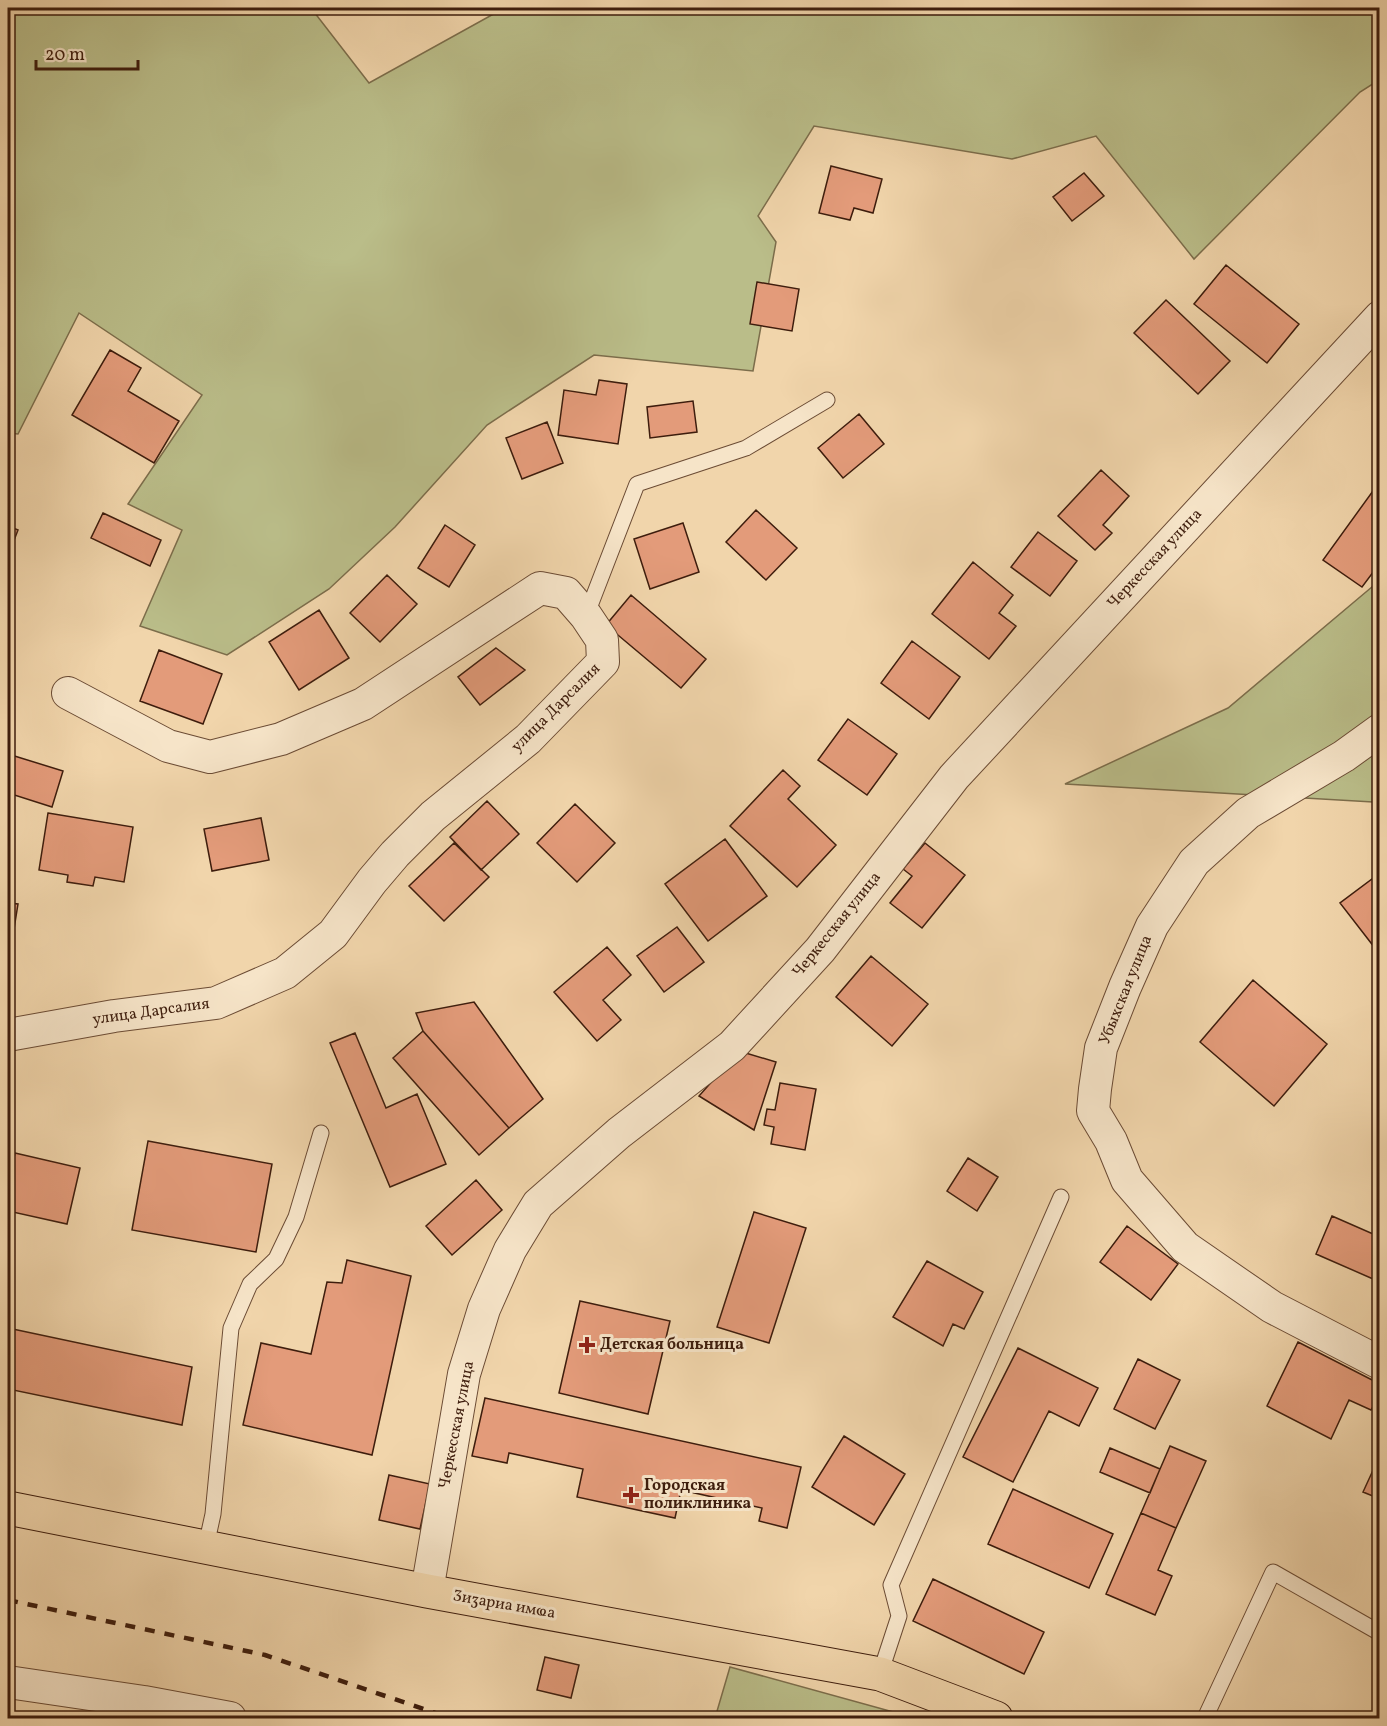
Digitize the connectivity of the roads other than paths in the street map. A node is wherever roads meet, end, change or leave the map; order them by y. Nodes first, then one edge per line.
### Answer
1 (1380, 316) edge
2 (827, 400) dead end
3 (586, 616) junction
4 (68, 693) dead end
5 (1380, 730) edge
6 (8, 1035) edge
7 (321, 1133) dead end
8 (1061, 1197) dead end
9 (1380, 1363) edge
10 (8, 1508) edge
11 (206, 1546) junction
12 (427, 1590) junction
13 (1380, 1634) edge
14 (880, 1674) junction
15 (8, 1682) edge
16 (230, 1719) edge
17 (996, 1719) edge
18 (1205, 1719) edge

1 - 12 street, Черкесская улица
2 - 3 lane
3 - 4 street, улица Дарсалия
3 - 6 street, улица Дарсалия
5 - 9 street, Убыхская улица
7 - 11 lane
8 - 14 lane
10 - 11 highway, Ӡиӡариа имҩа
11 - 12 highway, Ӡиӡариа имҩа
12 - 14 highway, Ӡиӡариа имҩа
13 - 18 lane
14 - 17 highway, Ӡиӡариа имҩа
15 - 16 street

